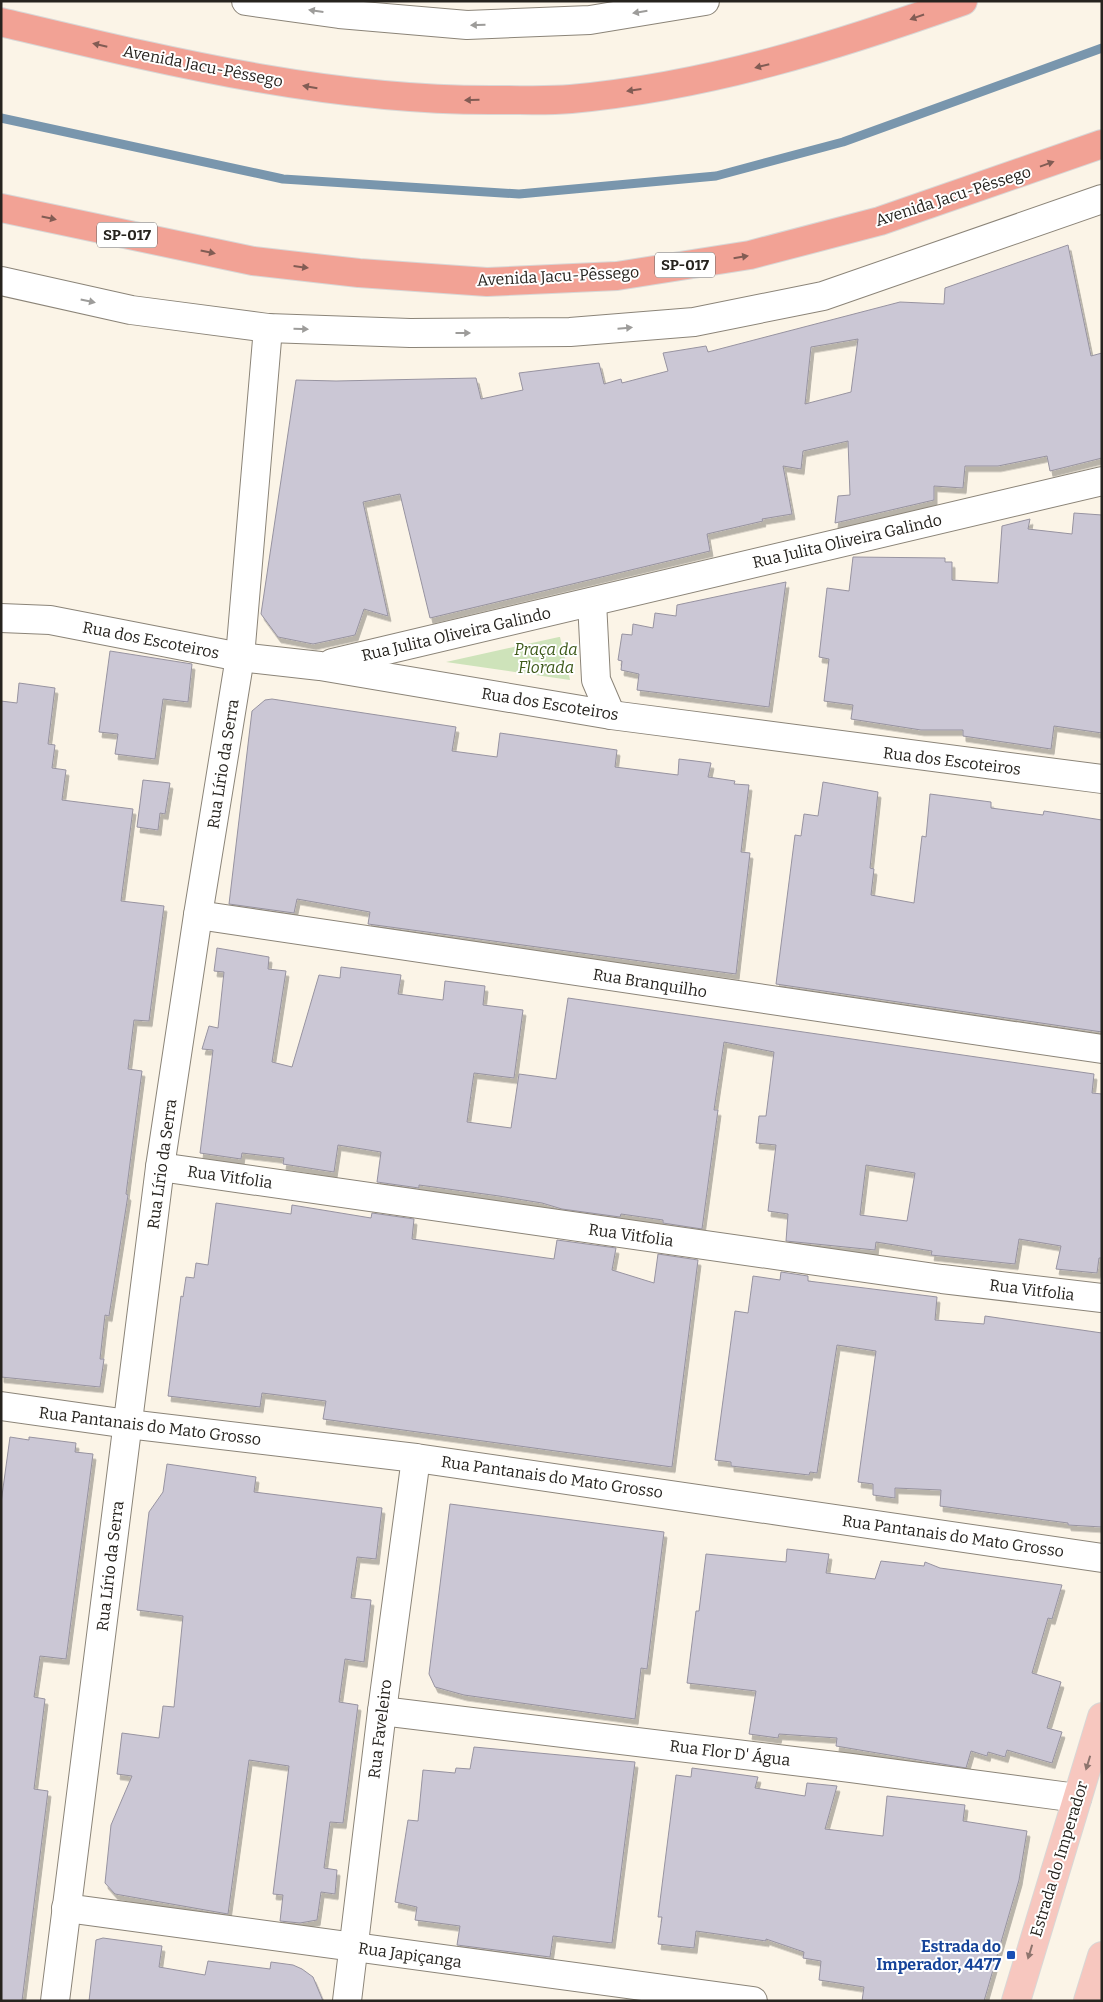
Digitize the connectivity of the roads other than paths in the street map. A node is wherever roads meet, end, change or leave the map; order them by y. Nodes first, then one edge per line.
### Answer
1 (246, 1) edge
2 (705, 1) edge
3 (963, 1) edge
4 (1, 22) edge
5 (1102, 144) edge
6 (1102, 199) edge
7 (1, 208) edge
8 (1, 281) edge
9 (268, 328) junction
10 (1102, 481) edge
11 (592, 602) junction
12 (1, 618) edge
13 (240, 657) junction
14 (320, 666) junction
15 (611, 715) junction
16 (1102, 779) edge
17 (198, 916) junction
18 (1102, 1049) edge
19 (160, 1167) junction
20 (1102, 1298) edge
21 (1, 1406) edge
22 (128, 1424) junction
23 (416, 1458) junction
24 (1102, 1558) edge
25 (382, 1711) junction
26 (1102, 1717) edge
27 (1077, 1798) junction
28 (66, 1908) junction
29 (353, 1948) junction
30 (1102, 1956) edge
31 (55, 2001) edge
32 (346, 2001) edge
33 (753, 2001) edge
34 (1016, 2001) edge
35 (1088, 2001) edge

2 -> 1 street
3 -> 4 highway, Avenida Jacu-Pêssego
7 -> 5 highway, Avenida Jacu-Pêssego / SP-017
9 -> 6 street
8 -> 9 street
9 - 13 street, Rua Lírio da Serra
10 - 11 street, Rua Julita Oliveira Galindo
11 - 14 street, Rua Julita Oliveira Galindo
11 - 15 street
12 - 13 street, Rua dos Escoteiros
13 - 14 street, Rua dos Escoteiros
13 - 17 street, Rua Lírio da Serra
14 - 15 street, Rua dos Escoteiros
15 - 16 street, Rua dos Escoteiros
17 - 18 street, Rua Branquilho
17 - 19 street, Rua Lírio da Serra
19 - 20 street, Rua Vitfolia
19 - 22 street, Rua Lírio da Serra
21 - 22 street, Rua Pantanais do Mato Grosso
22 - 23 street, Rua Pantanais do Mato Grosso
22 - 28 street, Rua Lírio da Serra
23 - 24 street, Rua Pantanais do Mato Grosso
23 - 25 street, Rua Faveleiro
25 - 27 street, Rua Flor D' Água
25 - 29 street, Rua Faveleiro
26 -> 27 main road, Estrada do Imperador
27 -> 34 main road, Estrada do Imperador
28 - 29 street, Rua Japiçanga
28 - 31 street, Rua Lírio da Serra
29 - 32 street, Rua Faveleiro
29 - 33 street, Rua Japiçanga
30 - 35 main road

